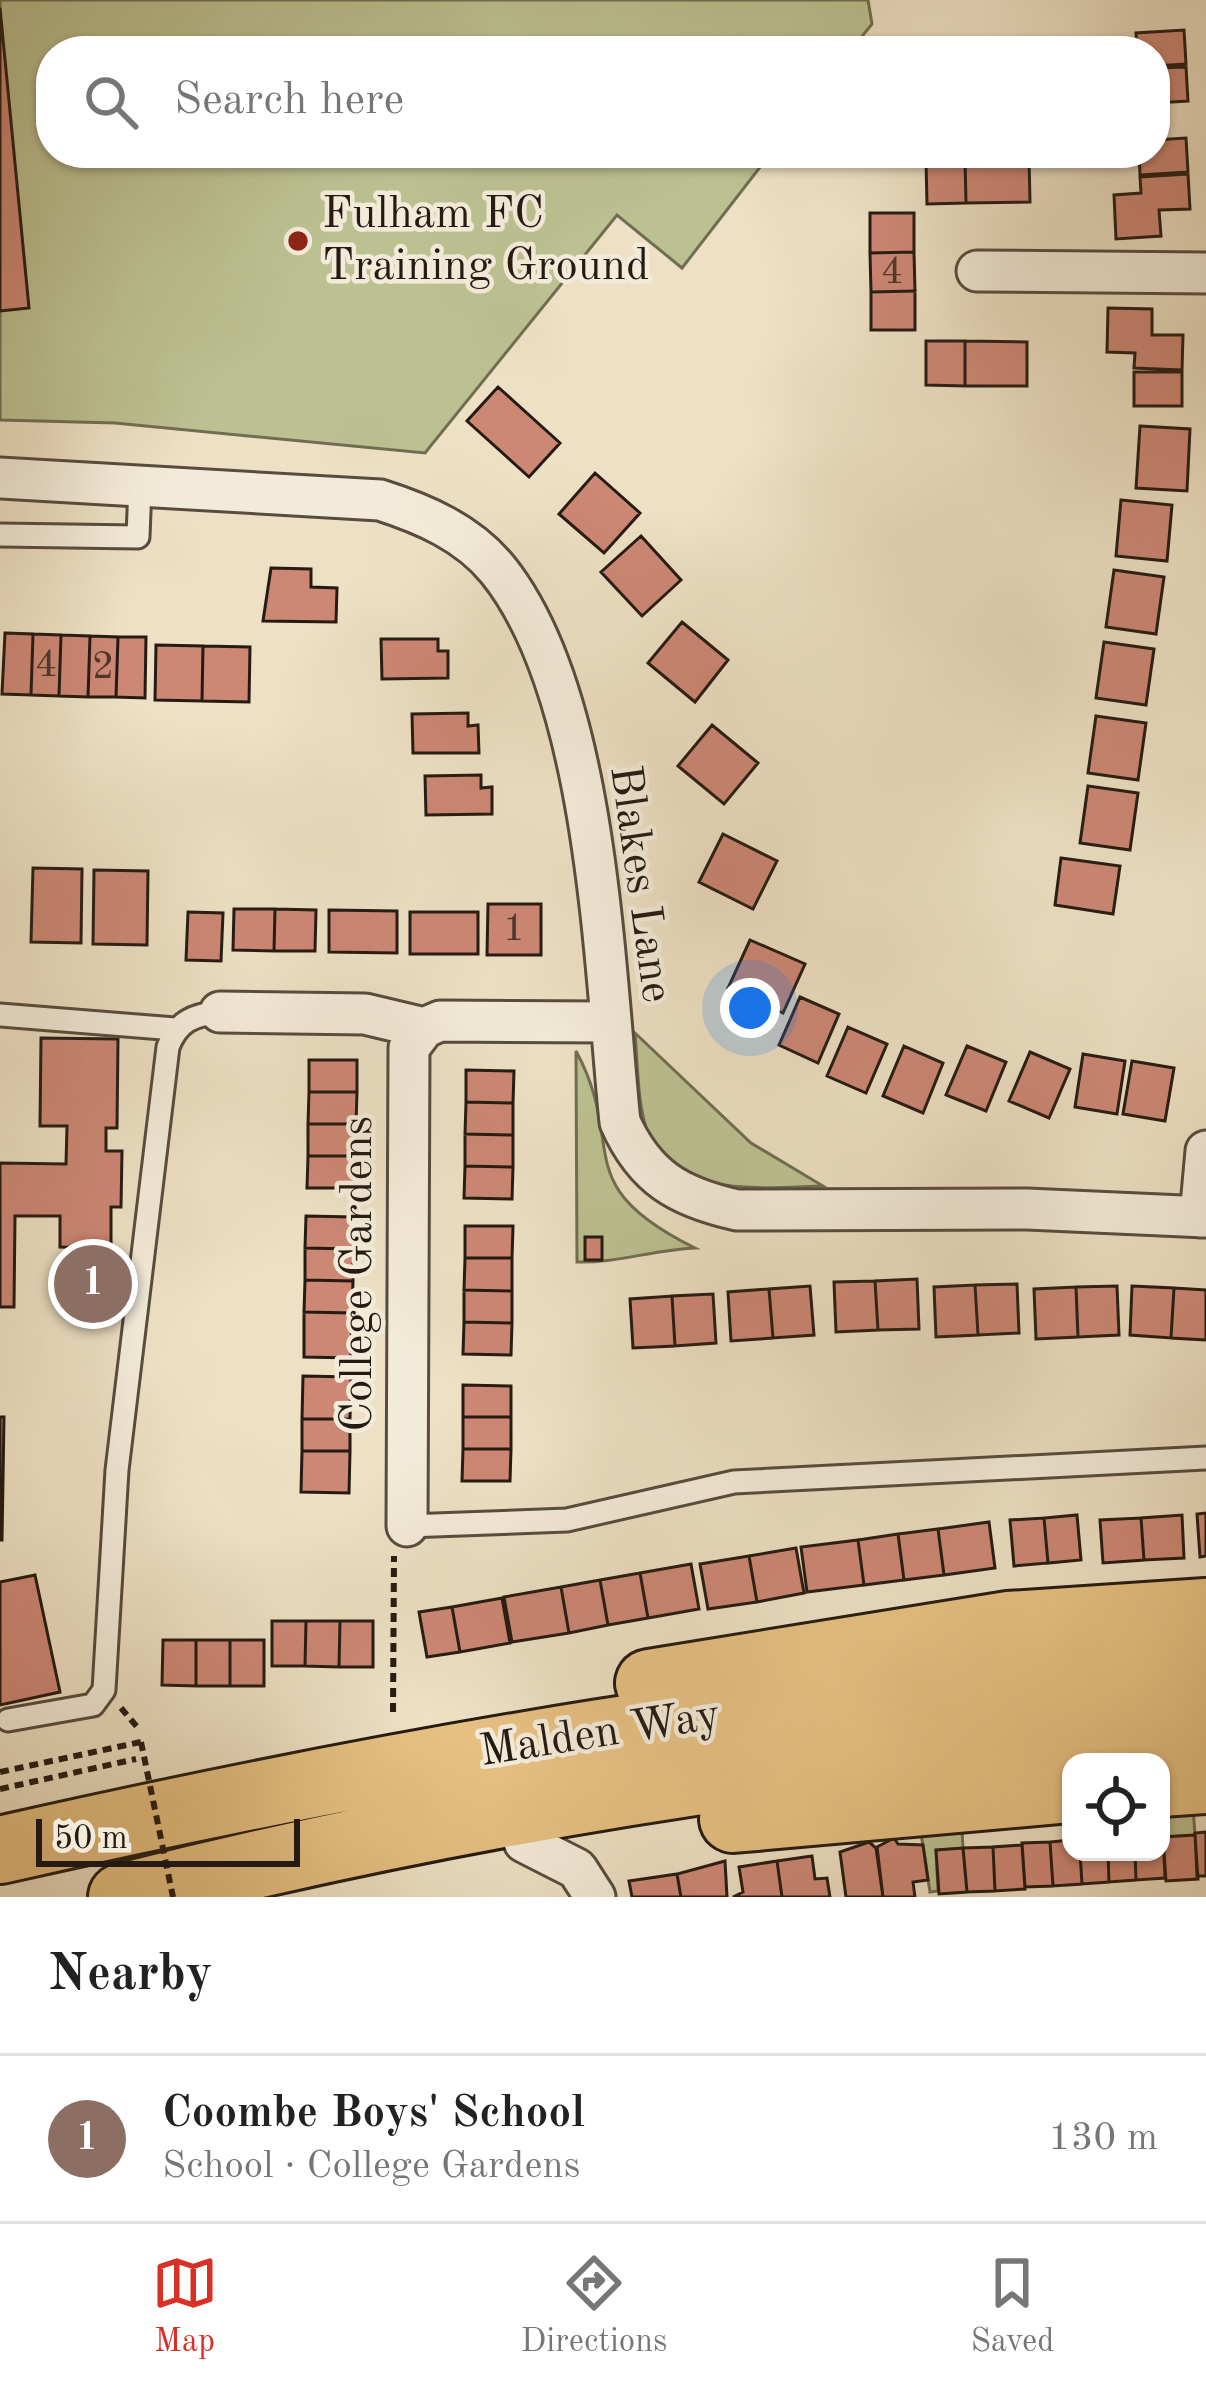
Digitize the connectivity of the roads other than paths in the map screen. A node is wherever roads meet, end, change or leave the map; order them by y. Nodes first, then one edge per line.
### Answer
1 (977, 271) dead end
2 (1206, 273) edge
3 (0, 478) edge
4 (140, 485) junction
5 (0, 535) edge
6 (220, 1012) joint
7 (0, 1015) edge
8 (609, 1022) junction
9 (424, 1028) junction
10 (175, 1029) junction
11 (1206, 1151) edge
12 (1203, 1217) edge
13 (1206, 1458) edge
14 (407, 1526) joint
15 (1206, 1612) edge
16 (1206, 1665) edge
17 (8, 1720) dead end
18 (1206, 1727) edge
19 (1206, 1780) edge
20 (1170, 1782) edge
21 (265, 1790) junction
22 (1062, 1790) edge
23 (524, 1842) junction
24 (0, 1850) edge
25 (287, 1855) junction
26 (122, 1897) edge
27 (595, 1897) edge

1 - 2 street
3 - 4 street, Blakes Lane
4 - 5 lane
4 - 8 street, Blakes Lane
6 - 9 street
6 - 10 lane
7 - 10 lane
8 - 9 street
8 - 12 street, Blakes Lane
9 - 14 street, College Gardens
10 - 17 lane
11 - 12 street
13 - 14 lane
15 - 21 highway
16 - 21 highway, Malden Way
18 - 25 highway, Malden Way
19 - 20 highway
21 - 24 highway, Malden Way
22 - 23 highway
23 - 25 highway
23 - 27 street
25 - 26 highway, Malden Way

